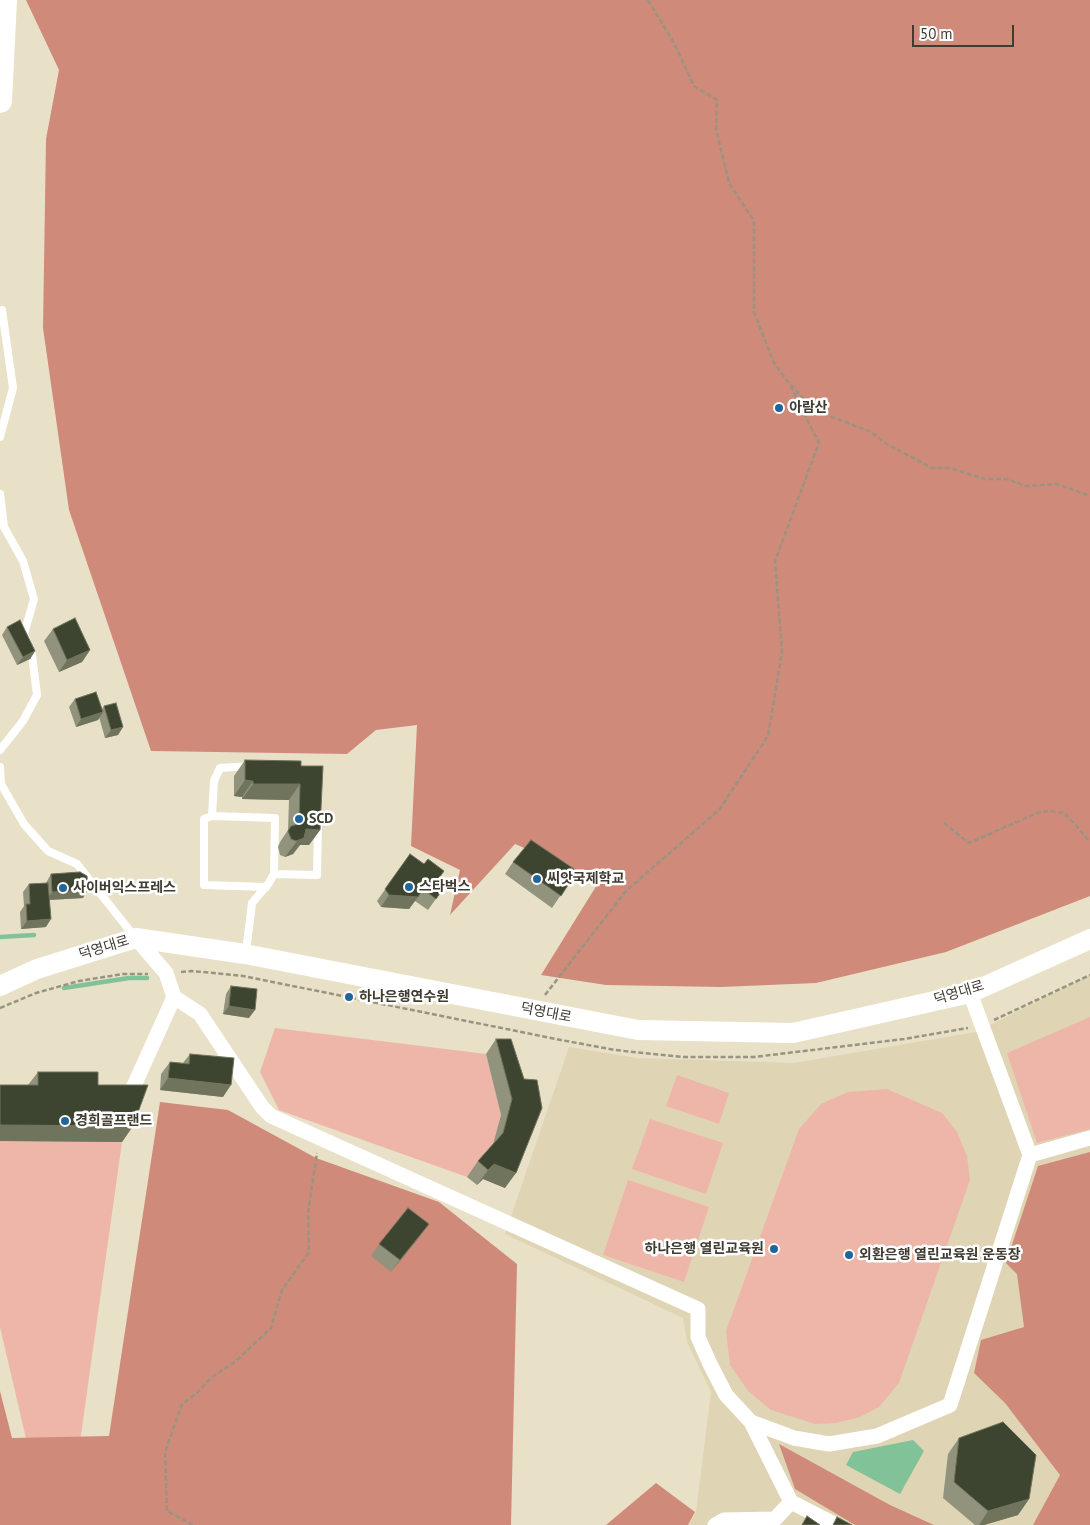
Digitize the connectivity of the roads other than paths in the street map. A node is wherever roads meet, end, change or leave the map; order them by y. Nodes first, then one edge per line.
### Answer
1 (5, 0) edge
2 (0, 101) edge
3 (2, 310) dead end
4 (0, 437) edge
5 (0, 494) edge
6 (0, 750) edge
7 (262, 766) edge
8 (0, 767) edge
9 (212, 816) junction
10 (318, 816) edge
11 (274, 874) junction
12 (266, 887) junction
13 (136, 938) junction
14 (1090, 939) edge
15 (245, 954) junction
16 (0, 986) edge
17 (970, 992) junction
18 (174, 997) junction
19 (128, 1099) edge
20 (1090, 1138) edge
21 (1030, 1155) junction
22 (751, 1422) junction
23 (791, 1502) junction
24 (715, 1525) edge
25 (836, 1525) edge

1 - 2 highway
3 - 4 lane
5 - 6 lane
7 - 9 lane
8 - 13 lane
9 - 11 lane
9 - 12 lane
10 - 11 lane
11 - 12 lane
12 - 15 lane
13 - 15 main road, 덕영대로
13 - 16 main road, 덕영대로
13 - 18 street
14 - 17 main road, 덕영대로
15 - 17 main road, 덕영대로
17 - 21 street
18 - 19 street
18 - 22 street
20 - 21 street
21 - 22 street
22 - 23 street
23 - 24 street
23 - 25 street

